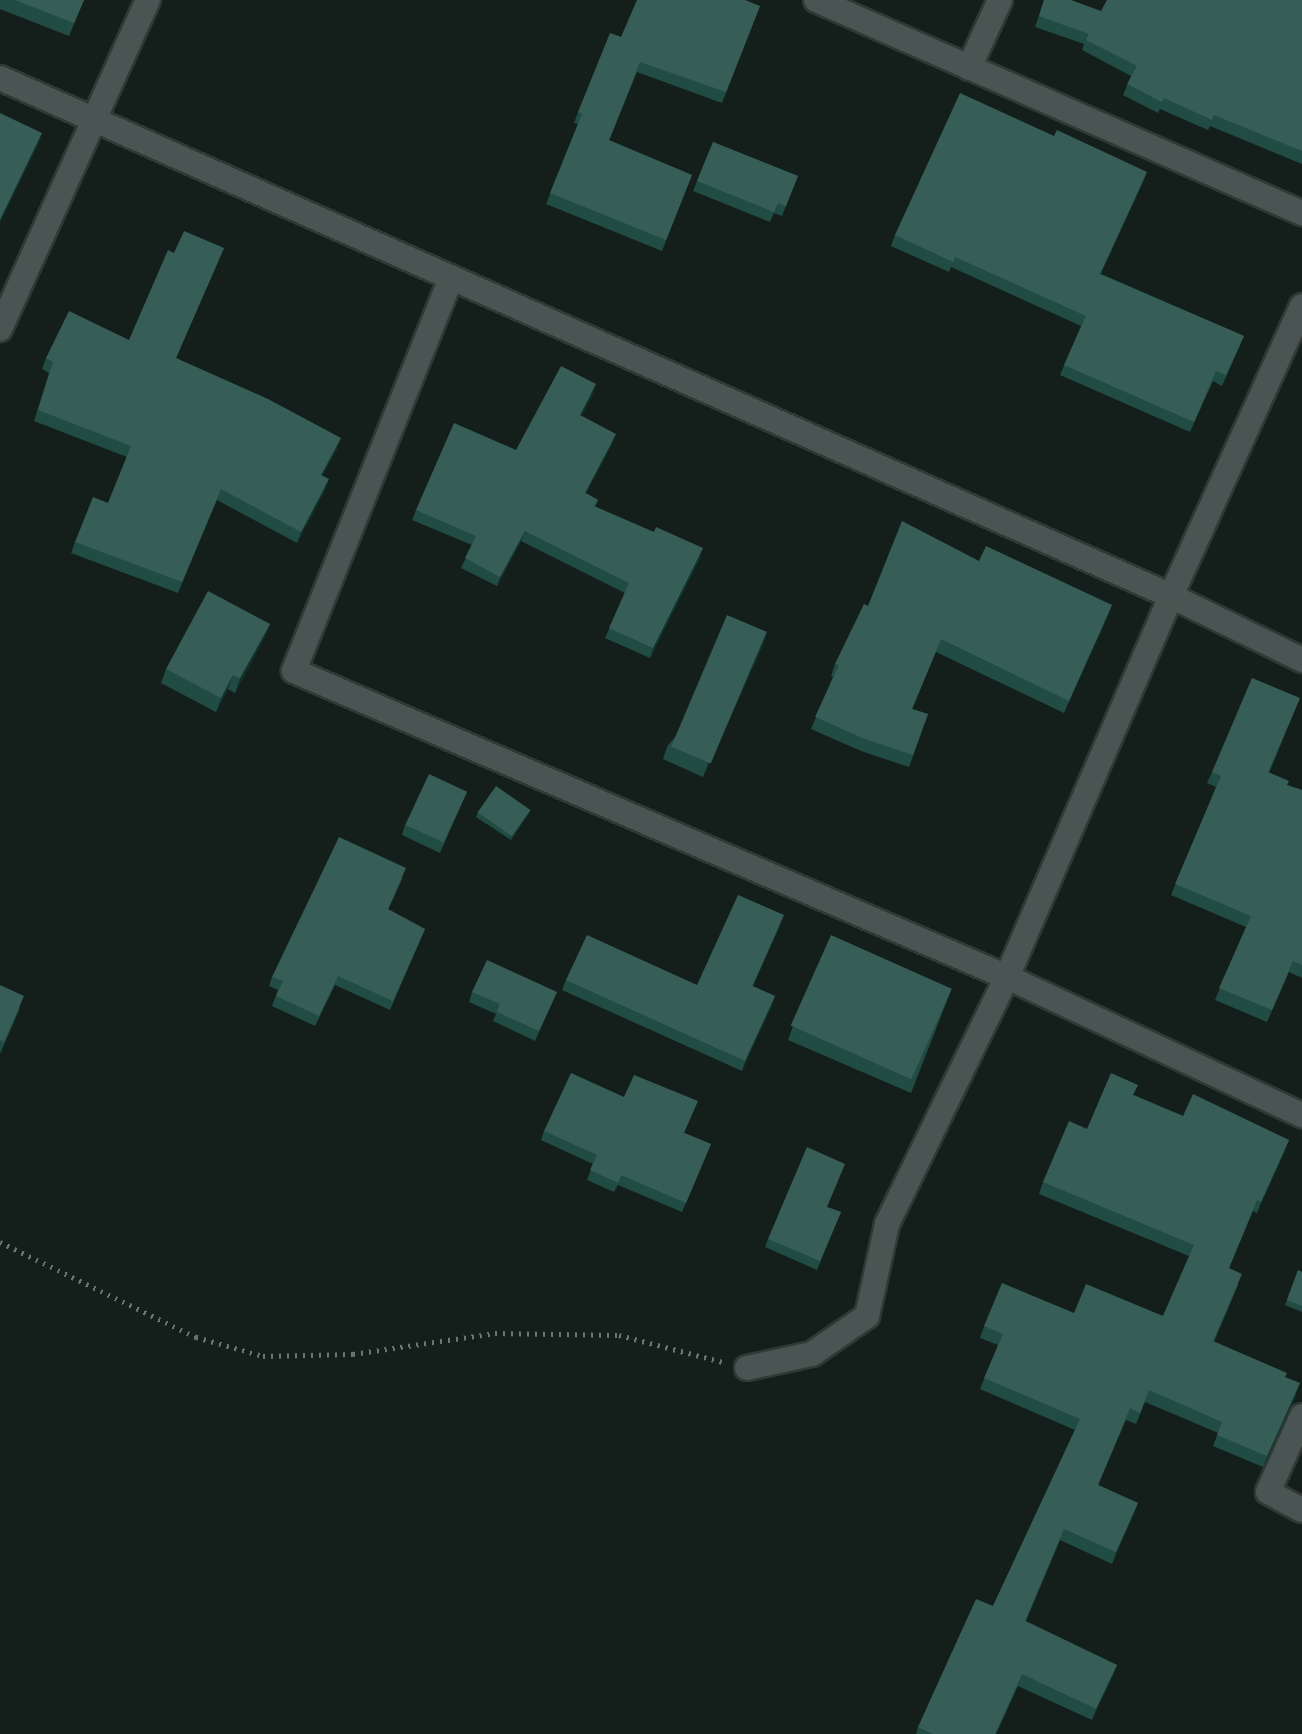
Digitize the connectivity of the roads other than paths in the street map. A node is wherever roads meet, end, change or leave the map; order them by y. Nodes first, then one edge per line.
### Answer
1 (148, 0) edge
2 (816, 0) edge
3 (1000, 0) edge
4 (969, 68) junction
5 (0, 78) edge
6 (93, 122) junction
7 (1302, 213) edge
8 (451, 278) junction
9 (1302, 306) edge
10 (0, 329) edge
11 (1171, 596) junction
12 (1302, 660) edge
13 (1007, 977) junction
14 (1302, 1115) edge
15 (747, 1368) road end
16 (1302, 1416) edge
17 (1302, 1510) edge

1 - 6 street
2 - 4 street
3 - 4 street
4 - 7 street
5 - 6 street
6 - 8 street
6 - 10 street
8 - 11 street
8 - 13 street
9 - 11 street
11 - 12 street
11 - 13 street
13 - 14 street
13 - 15 street
16 - 17 street

